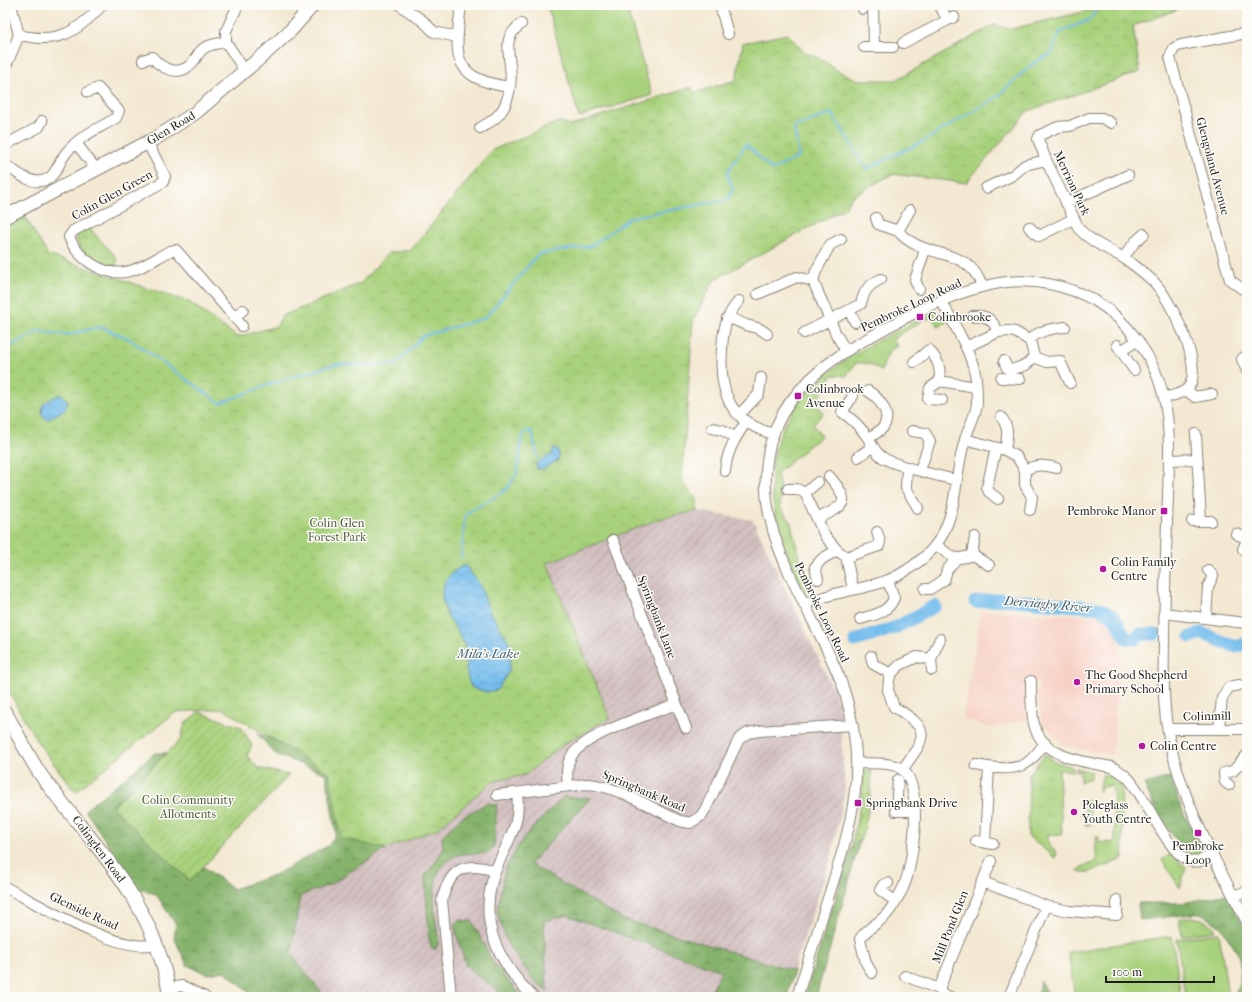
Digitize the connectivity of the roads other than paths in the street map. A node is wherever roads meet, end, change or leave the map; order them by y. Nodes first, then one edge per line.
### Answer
1 (102, 5) edge
2 (238, 5) edge
3 (313, 5) edge
4 (461, 5) edge
5 (720, 5) edge
6 (873, 5) edge
7 (939, 5) edge
8 (401, 6) dead end
9 (10, 12) edge
10 (521, 24) dead end
11 (1247, 33) edge
12 (728, 34) dead end
13 (19, 35) junction
14 (457, 37) junction
15 (226, 42) junction
16 (144, 60) dead end
17 (5, 68) edge
18 (245, 71) junction
19 (509, 87) junction
20 (88, 92) dead end
21 (42, 121) dead end
22 (1111, 124) dead end
23 (480, 128) dead end
24 (147, 142) junction
25 (76, 143) junction
26 (5, 145) edge
27 (1046, 160) junction
28 (5, 165) edge
29 (96, 170) junction
30 (994, 188) dead end
31 (1126, 190) dead end
32 (1066, 203) junction
33 (910, 210) dead end
34 (5, 217) edge
35 (876, 218) dead end
36 (1073, 219) junction
37 (1029, 227) dead end
38 (898, 231) junction
39 (1144, 234) dead end
40 (841, 240) dead end
41 (925, 250) junction
42 (1123, 258) junction
43 (881, 279) dead end
44 (813, 281) junction
45 (982, 287) junction
46 (919, 289) dead end
47 (1247, 290) edge
48 (758, 294) dead end
49 (739, 301) dead end
50 (942, 302) junction
51 (243, 310) dead end
52 (849, 310) junction
53 (973, 316) dead end
54 (234, 317) junction
55 (727, 318) junction
56 (831, 320) junction
57 (855, 322) dead end
58 (744, 325) junction
59 (242, 326) dead end
60 (1065, 327) dead end
61 (737, 332) dead end
62 (998, 332) junction
63 (804, 333) dead end
64 (767, 334) dead end
65 (1029, 340) junction
66 (1138, 340) junction
67 (966, 347) junction
68 (846, 351) junction
69 (1247, 355) edge
70 (1034, 357) junction
71 (1004, 361) dead end
72 (914, 362) dead end
73 (1134, 370) dead end
74 (1247, 371) edge
75 (761, 378) dead end
76 (940, 381) junction
77 (1070, 383) dead end
78 (976, 387) junction
79 (1186, 390) junction
80 (868, 391) dead end
81 (1212, 394) dead end
82 (853, 396) dead end
83 (1164, 398) junction
84 (942, 400) dead end
85 (1001, 417) dead end
86 (742, 419) junction
87 (712, 428) dead end
88 (912, 431) dead end
89 (773, 434) junction
90 (1196, 434) dead end
91 (735, 437) junction
92 (965, 439) junction
93 (870, 442) junction
94 (1000, 449) junction
95 (858, 457) dead end
96 (1169, 460) junction
97 (1196, 460) junction
98 (907, 467) junction
99 (1056, 468) dead end
100 (920, 470) junction
101 (1025, 470) junction
102 (725, 471) dead end
103 (829, 476) dead end
104 (956, 480) junction
105 (818, 482) dead end
106 (788, 489) dead end
107 (805, 493) junction
108 (998, 499) dead end
109 (918, 508) dead end
110 (1030, 510) dead end
111 (817, 519) junction
112 (1201, 521) dead end
113 (876, 532) dead end
114 (1236, 534) dead end
115 (975, 537) dead end
116 (613, 540) dead end
117 (1246, 542) edge
118 (936, 544) junction
119 (837, 550) junction
120 (972, 555) junction
121 (846, 557) junction
122 (956, 559) junction
123 (989, 565) dead end
124 (1215, 573) dead end
125 (818, 579) dead end
126 (888, 581) junction
127 (853, 589) junction
128 (925, 589) dead end
129 (804, 605) junction
130 (1164, 613) junction
131 (1206, 617) junction
132 (860, 619) dead end
133 (1245, 623) dead end
134 (940, 639) dead end
135 (871, 656) dead end
136 (891, 674) junction
137 (1031, 681) dead end
138 (1239, 685) dead end
139 (676, 704) junction
140 (5, 712) edge
141 (853, 725) junction
142 (686, 728) dead end
143 (1218, 728) junction
144 (1168, 729) junction
145 (1247, 729) edge
146 (1045, 743) junction
147 (1247, 755) edge
148 (857, 763) junction
149 (976, 766) dead end
150 (989, 768) junction
151 (902, 770) junction
152 (898, 780) dead end
153 (1229, 785) dead end
154 (568, 786) junction
155 (517, 793) junction
156 (497, 795) dead end
157 (914, 811) junction
158 (985, 843) dead end
159 (1213, 854) junction
160 (991, 861) dead end
161 (495, 870) junction
162 (983, 882) junction
163 (888, 884) dead end
164 (5, 886) edge
165 (1247, 891) edge
166 (1234, 896) junction
167 (1118, 900) dead end
168 (895, 901) junction
169 (1046, 906) junction
170 (1247, 922) edge
171 (155, 944) junction
172 (872, 973) dead end
173 (905, 976) dead end
174 (939, 989) junction
175 (169, 992) edge
176 (205, 997) edge
177 (451, 997) edge
178 (533, 997) edge
179 (797, 997) edge
180 (950, 997) edge
181 (1009, 997) edge

1 - 13 street
2 - 15 street
3 - 18 main road, Glen Road
4 - 14 street
5 - 12 street
6 - 7 street
8 - 14 street
9 - 13 street
10 - 19 street
11 - 47 street, Glengoland Avenue
13 - 17 street
14 - 19 street
15 - 16 street
15 - 18 street
18 - 24 main road, Glen Road
19 - 23 street
20 - 25 street
21 - 26 street
22 - 27 street, Merrion Park
24 - 29 main road, Glen Road
24 - 54 street, Colin Glen Green
25 - 28 street
25 - 29 street
27 - 30 street
27 - 32 street, Merrion Park
29 - 34 main road, Glen Road
31 - 32 street
32 - 36 street, Merrion Park
33 - 38 street
35 - 38 street
36 - 37 street
36 - 42 street, Merrion Park
38 - 41 street
39 - 42 street
40 - 44 street
41 - 45 street
41 - 46 street
42 - 79 street, Merrion Park
43 - 52 street
44 - 48 street
44 - 56 street
45 - 50 street, Pembroke Loop Road
45 - 66 street, Pembroke Loop Road
49 - 55 street
50 - 67 street
50 - 68 street, Pembroke Loop Road
51 - 54 street
52 - 56 street
52 - 57 street
53 - 62 street
54 - 59 street, Colin Glen Green
55 - 58 street
55 - 86 street
56 - 63 street
56 - 68 street
58 - 61 street
58 - 64 street
60 - 65 street
62 - 65 street
62 - 67 street
65 - 70 street
66 - 73 street
66 - 83 street, Pembroke Loop Road
67 - 78 street
68 - 89 street, Pembroke Loop Road
69 - 74 street
70 - 71 street
70 - 77 street
72 - 76 street
75 - 86 street
76 - 78 street
76 - 84 street
78 - 92 street
79 - 81 street
79 - 83 street
80 - 93 street
82 - 93 street
83 - 96 street, Pembroke Loop Road
85 - 94 street
86 - 89 street
86 - 91 street
87 - 91 street
88 - 100 street
89 - 129 street, Pembroke Loop Road
90 - 97 street
91 - 102 street
92 - 94 street
92 - 104 street
93 - 95 street
93 - 98 street
94 - 101 street
94 - 108 street
96 - 97 street
96 - 130 street, Pembroke Loop Road
97 - 112 street
98 - 100 street
98 - 109 street
99 - 101 street
100 - 104 street
101 - 110 street
103 - 111 street
104 - 118 street
105 - 107 street
106 - 107 street
107 - 111 street
111 - 119 street
113 - 121 street
114 - 117 street
115 - 120 street
116 - 139 street, Springbank Lane
118 - 122 street
118 - 126 street
119 - 121 street
119 - 125 street
120 - 122 street
120 - 123 street
121 - 127 street
122 - 128 street
124 - 131 street
126 - 127 street
126 - 132 street
127 - 129 street
129 - 141 street, Pembroke Loop Road
130 - 131 street
130 - 144 street, Pembroke Loop Road
131 - 133 street
134 - 136 street
135 - 136 street
136 - 151 street
137 - 146 street
138 - 143 street
139 - 142 street, Springbank Lane
139 - 154 street
140 - 171 main road, Colinglen Road
141 - 148 street, Pembroke Loop Road
141 - 154 street, Springbank Road
143 - 144 street, Colinmill
143 - 145 street, Colinmill
144 - 159 street, Pembroke Loop Road
146 - 150 street
146 - 159 street
147 - 153 street
148 - 151 street
148 - 179 street, Pembroke Loop Road
149 - 150 street
150 - 158 street
151 - 157 street
152 - 157 street
154 - 155 street, Springbank Road
155 - 156 street, Springbank Road
155 - 161 street
157 - 168 street
159 - 166 street, Pembroke Loop Road
160 - 162 street, Mill Pond Glen
161 - 177 street
161 - 178 street
162 - 169 street
162 - 174 street, Mill Pond Glen
163 - 168 street
164 - 171 street, Glenside Road
165 - 166 street
166 - 170 street, Pembroke Loop Road
167 - 169 street
168 - 172 street
169 - 181 street
171 - 175 main road, Colinglen Road
173 - 174 street
174 - 180 street
175 - 176 street

